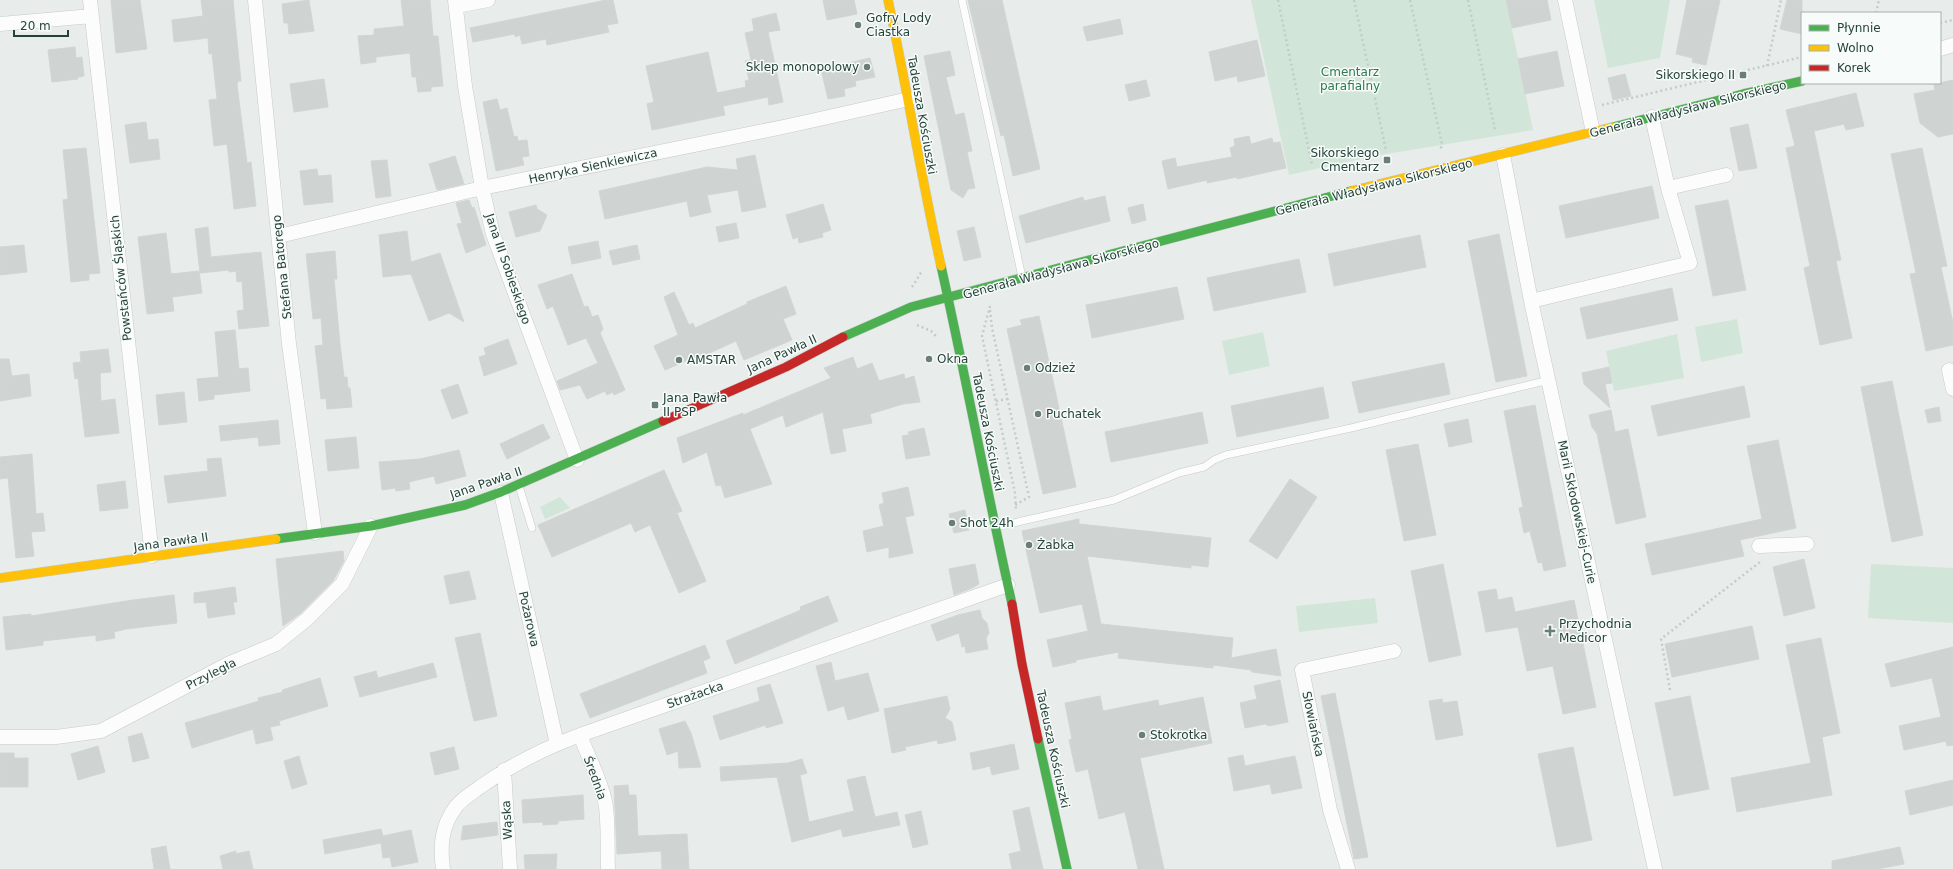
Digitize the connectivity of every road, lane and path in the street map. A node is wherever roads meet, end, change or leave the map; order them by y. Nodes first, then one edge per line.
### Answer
1 (90, 0) edge
2 (255, 0) edge
3 (488, 0) edge
4 (888, 0) edge
5 (962, 0) edge
6 (1278, 0) edge
7 (1354, 0) edge
8 (1410, 0) edge
9 (1468, 0) edge
10 (1565, 0) edge
11 (1780, 0) edge
12 (1878, 0) edge
13 (455, 3) edge
14 (1876, 12) edge
15 (92, 16) junction
16 (1953, 20) edge
17 (1941, 23) edge
18 (0, 24) edge
19 (1953, 45) edge
20 (1941, 49) edge
21 (1801, 57) edge
22 (1767, 66) junction
23 (1801, 81) edge
24 (908, 99) junction
25 (1588, 108) junction
26 (1652, 117) junction
27 (1495, 130) dead end
28 (1593, 132) junction
29 (1442, 144) dead end
30 (1386, 150) dead end
31 (1503, 155) junction
32 (1312, 165) dead end
33 (1726, 175) dead end
34 (482, 188) junction
35 (1668, 188) junction
36 (279, 236) junction
37 (923, 266) dead end
38 (1022, 279) junction
39 (986, 289) junction
40 (948, 299) junction
41 (1531, 301) junction
42 (990, 307) junction
43 (911, 308) junction
44 (938, 339) dead end
45 (1949, 370) dead end
46 (1549, 380) junction
47 (1953, 389) edge
48 (1008, 399) junction
49 (996, 401) junction
50 (577, 460) junction
51 (519, 485) junction
52 (501, 493) junction
53 (1015, 505) junction
54 (1017, 522) junction
55 (371, 526) junction
56 (995, 527) junction
57 (532, 528) dead end
58 (315, 533) junction
59 (1807, 544) dead end
60 (1759, 546) dead end
61 (152, 556) junction
62 (1762, 561) dead end
63 (0, 578) edge
64 (1008, 585) junction
65 (1394, 651) dead end
66 (1670, 690) dead end
67 (580, 735) junction
68 (0, 737) edge
69 (557, 744) junction
70 (504, 770) junction
71 (443, 869) edge
72 (510, 869) edge
73 (608, 869) edge
74 (1067, 869) edge
75 (1348, 869) edge
76 (1655, 869) edge

1 - 15 street, Powstańców Śląskich
2 - 36 street, Stefana Batorego
3 - 13 street
4 - 24 street, Tadeusza Kościuszki
5 - 38 lane
6 - 32 path
7 - 30 path
8 - 29 path
9 - 27 path
10 - 25 street
11 - 22 path
12 - 14 path
13 - 34 street, Jana III Sobieskiego
15 - 18 street
15 - 61 street, Powstańców Śląskich
16 - 17 path
19 - 20 street
21 - 22 path
22 - 25 path
23 - 26 street, Generała Władysława Sikorskiego
24 - 34 street, Henryka Sienkiewicza
24 - 40 street, Tadeusza Kościuszki
25 - 28 street
26 - 28 street, Generała Władysława Sikorskiego
26 - 35 street
28 - 31 street, Generała Władysława Sikorskiego
31 - 38 street, Generała Władysława Sikorskiego
31 - 41 street, Marii Skłodowskiej-Curie
33 - 35 street
34 - 36 street, Henryka Sienkiewicza
34 - 50 street, Jana III Sobieskiego
35 - 41 street
36 - 58 street, Stefana Batorego
37 - 43 path
38 - 39 street, Generała Władysława Sikorskiego
39 - 40 street, Generała Władysława Sikorskiego
39 - 42 path
40 - 43 street, Jana Pawła II
40 - 56 street, Tadeusza Kościuszki
41 - 46 street, Marii Skłodowskiej-Curie
42 - 48 path
42 - 49 path
43 - 44 path
43 - 50 street, Jana Pawła II
45 - 47 street
46 - 54 lane
46 - 76 street, Marii Skłodowskiej-Curie
48 - 49 path
48 - 53 path
49 - 53 path
50 - 51 street, Jana Pawła II
51 - 52 street, Jana Pawła II
51 - 57 lane
52 - 55 street, Jana Pawła II
52 - 69 street, Pożarowa
53 - 54 path
54 - 56 lane
55 - 58 street, Jana Pawła II
55 - 68 street, Przyległa
56 - 64 street, Tadeusza Kościuszki
58 - 61 street, Jana Pawła II
59 - 60 street
61 - 63 street, Jana Pawła II
62 - 66 path
64 - 67 street, Strażacka
64 - 74 street, Tadeusza Kościuszki
65 - 75 street, Słowiańska
67 - 69 street, Strażacka
67 - 73 street, Średnia
69 - 70 street, Strażacka
70 - 71 street, Strażacka
70 - 72 street, Wąska

